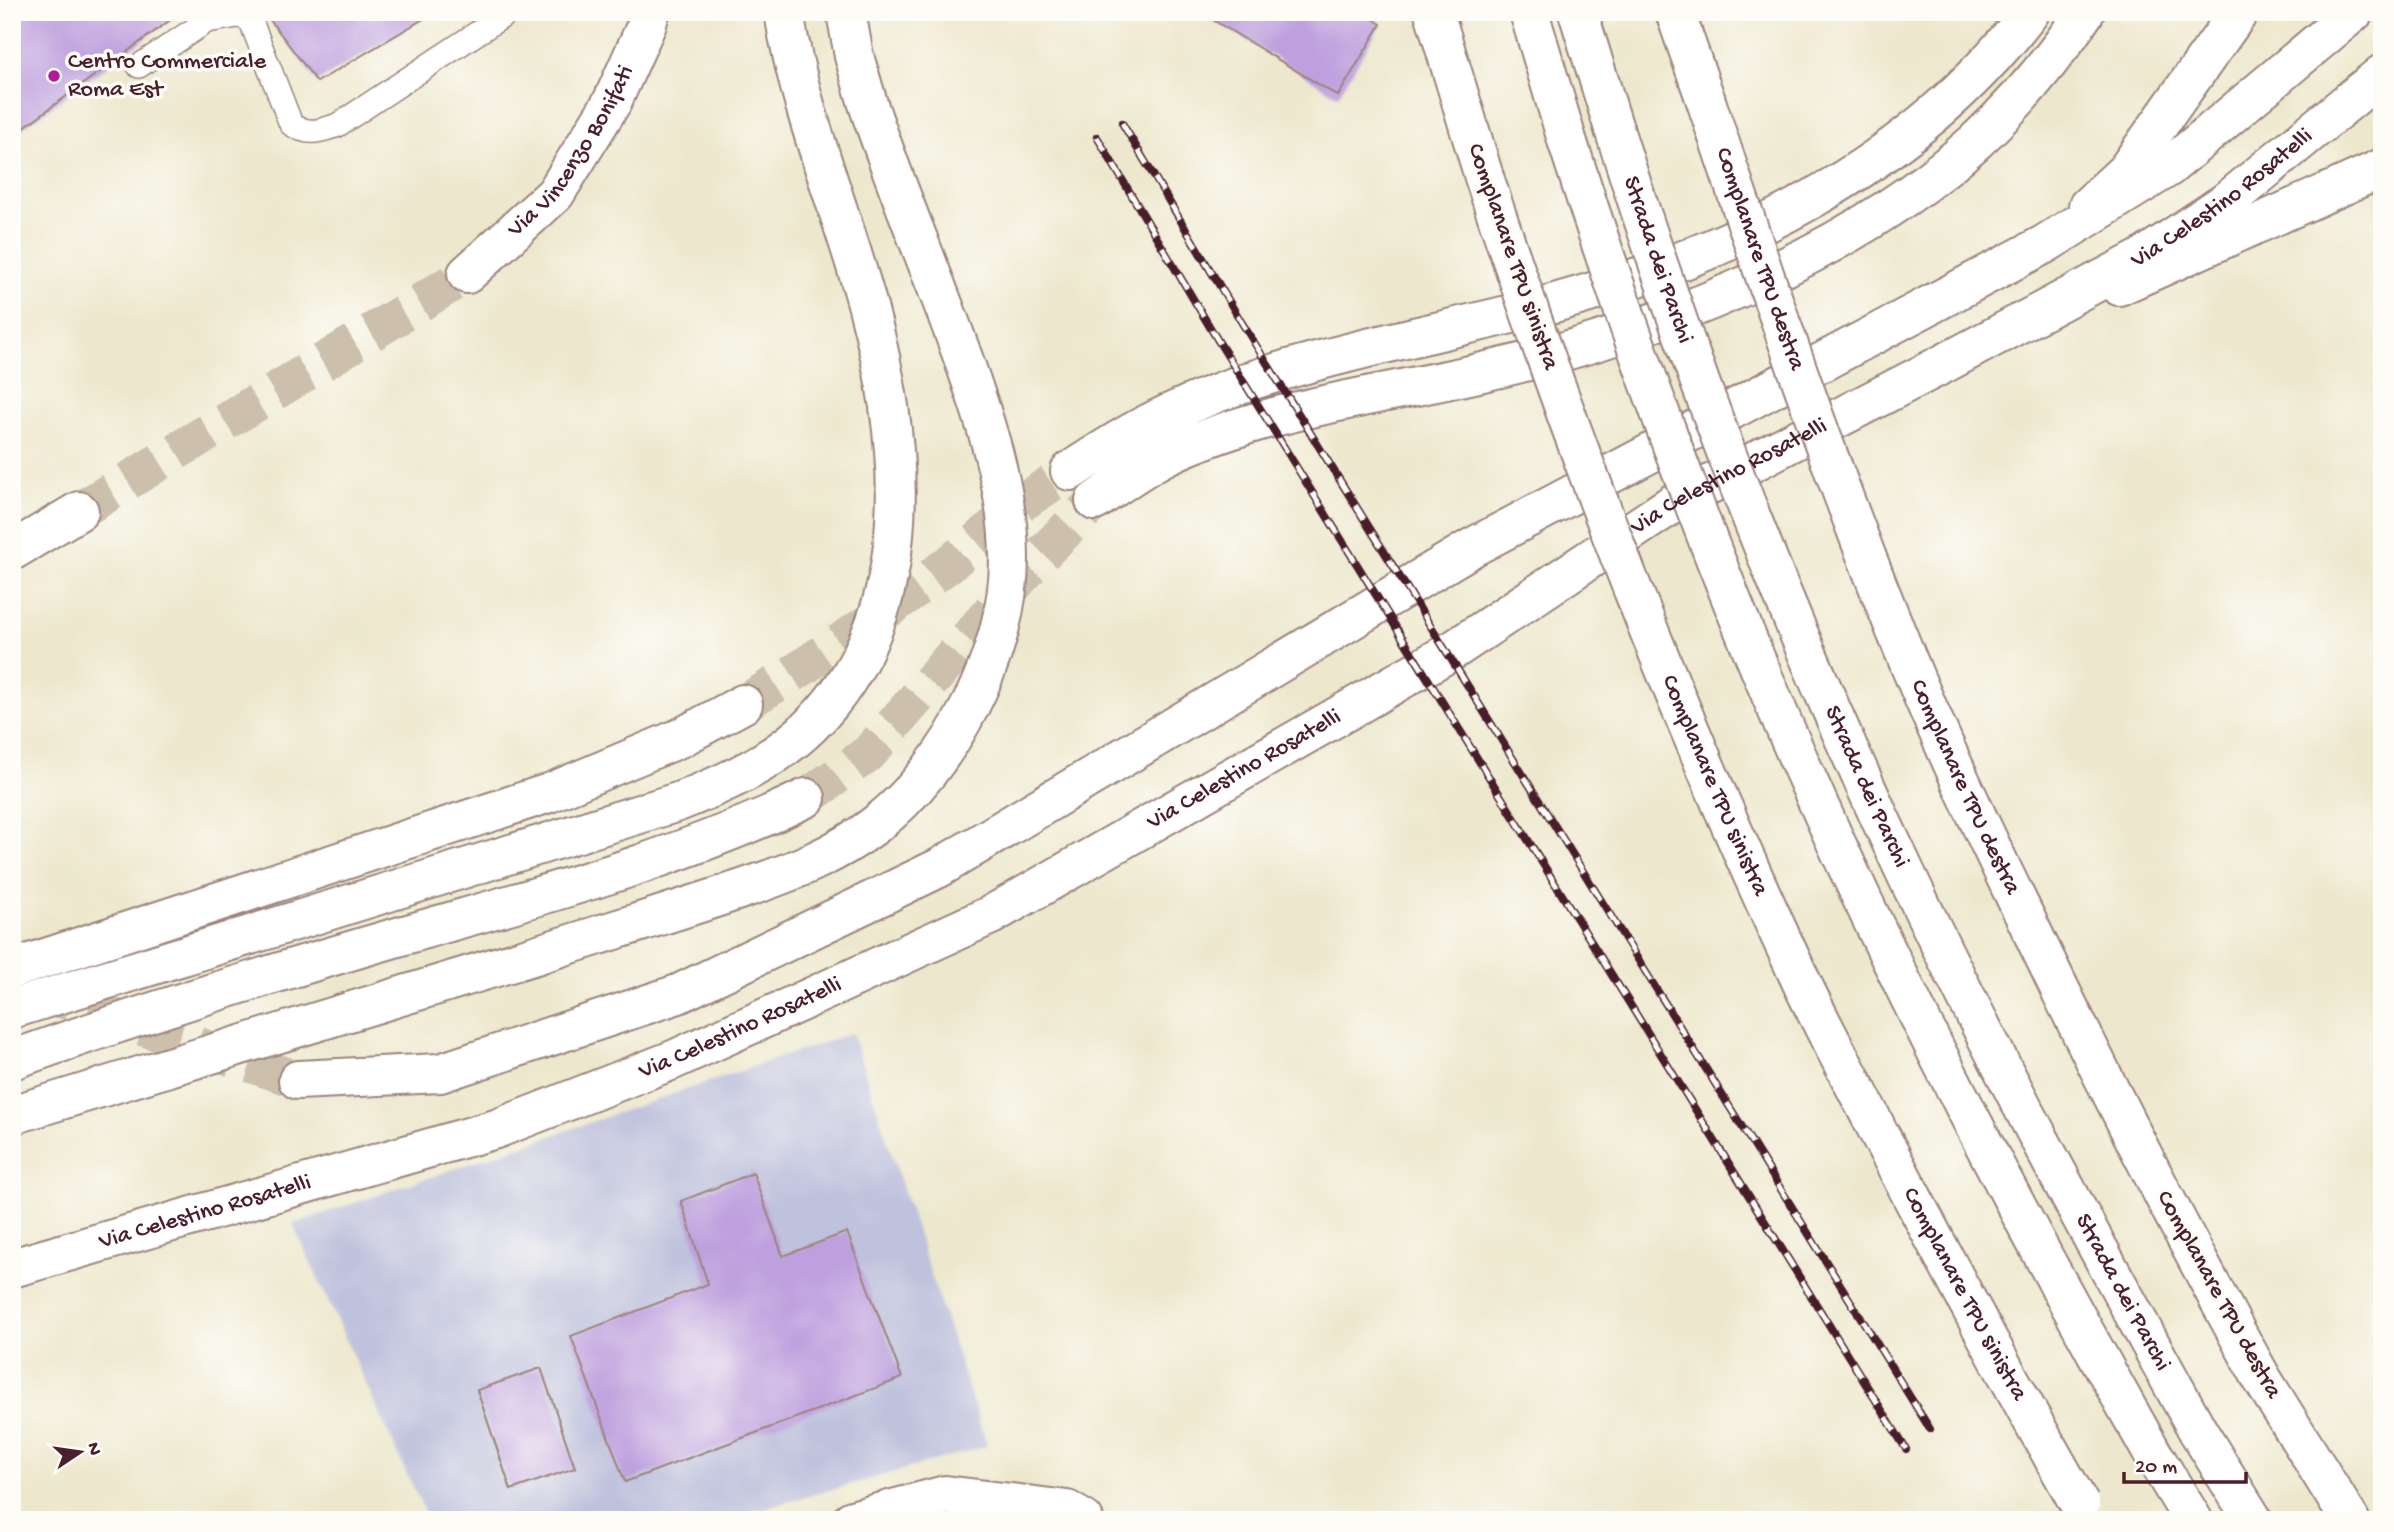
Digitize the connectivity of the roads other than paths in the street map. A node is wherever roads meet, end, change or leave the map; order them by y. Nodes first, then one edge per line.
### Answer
1 (509, 12) edge
2 (650, 12) edge
3 (784, 12) edge
4 (846, 12) edge
5 (1434, 12) edge
6 (1529, 12) edge
7 (1577, 12) edge
8 (2030, 12) edge
9 (2085, 12) edge
10 (2239, 12) edge
11 (2354, 12) edge
12 (1680, 23) edge
13 (139, 65) dead end
14 (2382, 74) edge
15 (2382, 168) edge
16 (2045, 244) junction
17 (467, 274) tunnel mouth
18 (1945, 363) junction
19 (1070, 471) tunnel mouth
20 (1095, 501) tunnel mouth
21 (79, 512) tunnel mouth
22 (12, 551) edge
23 (743, 704) tunnel mouth
24 (806, 798) tunnel mouth
25 (12, 969) edge
26 (12, 1009) edge
27 (12, 1060) edge
28 (298, 1080) tunnel mouth
29 (12, 1115) edge
30 (12, 1268) edge
31 (2085, 1512) edge
32 (852, 1520) edge
33 (1084, 1520) edge
34 (2193, 1520) edge
35 (2253, 1520) edge
36 (2350, 1520) edge

1 - 13 lane
2 - 17 main road, Via Vincenzo Bonifati
3 - 26 main road
4 - 29 main road
5 - 31 main road, Complanare TPU sinistra, bridge
6 - 34 main road, Strada dei Parchi, bridge
7 - 35 main road, Strada dei Parchi, bridge
8 - 19 main road
9 - 20 main road
10 - 16 main road
11 - 16 main road
12 - 36 main road, Complanare TPU destra, bridge
14 - 18 main road, Via Celestino Rosatelli
15 - 18 main road
16 - 28 main road
18 - 30 main road, Via Celestino Rosatelli
21 - 22 main road
23 - 25 main road
24 - 27 main road
32 - 33 main road

